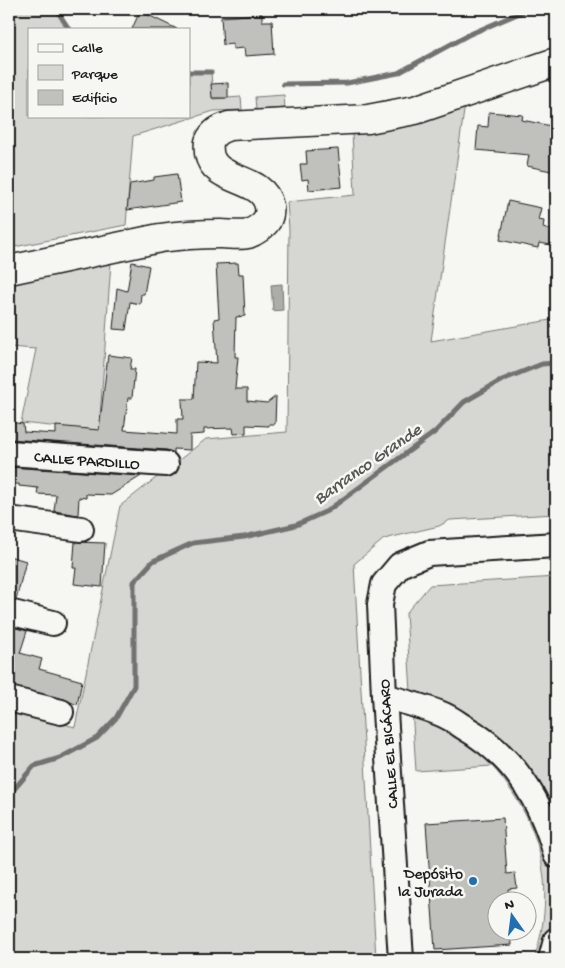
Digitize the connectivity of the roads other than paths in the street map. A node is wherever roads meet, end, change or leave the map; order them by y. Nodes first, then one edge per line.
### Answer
1 (556, 62) edge
2 (9, 270) edge
3 (9, 453) edge
4 (166, 464) dead end
5 (9, 519) edge
6 (81, 529) dead end
7 (556, 545) edge
8 (9, 612) edge
9 (53, 624) dead end
10 (384, 696) junction
11 (9, 699) edge
12 (61, 712) dead end
13 (556, 855) edge
14 (556, 940) edge
15 (401, 959) edge
16 (551, 959) edge

1 - 2 main road
3 - 4 street, CALLE PARDILLO
5 - 6 street
7 - 10 street, CALLE EL BICÁCARO
8 - 9 street
10 - 13 street
10 - 15 street, CALLE EL BICÁCARO
11 - 12 street
14 - 16 street

